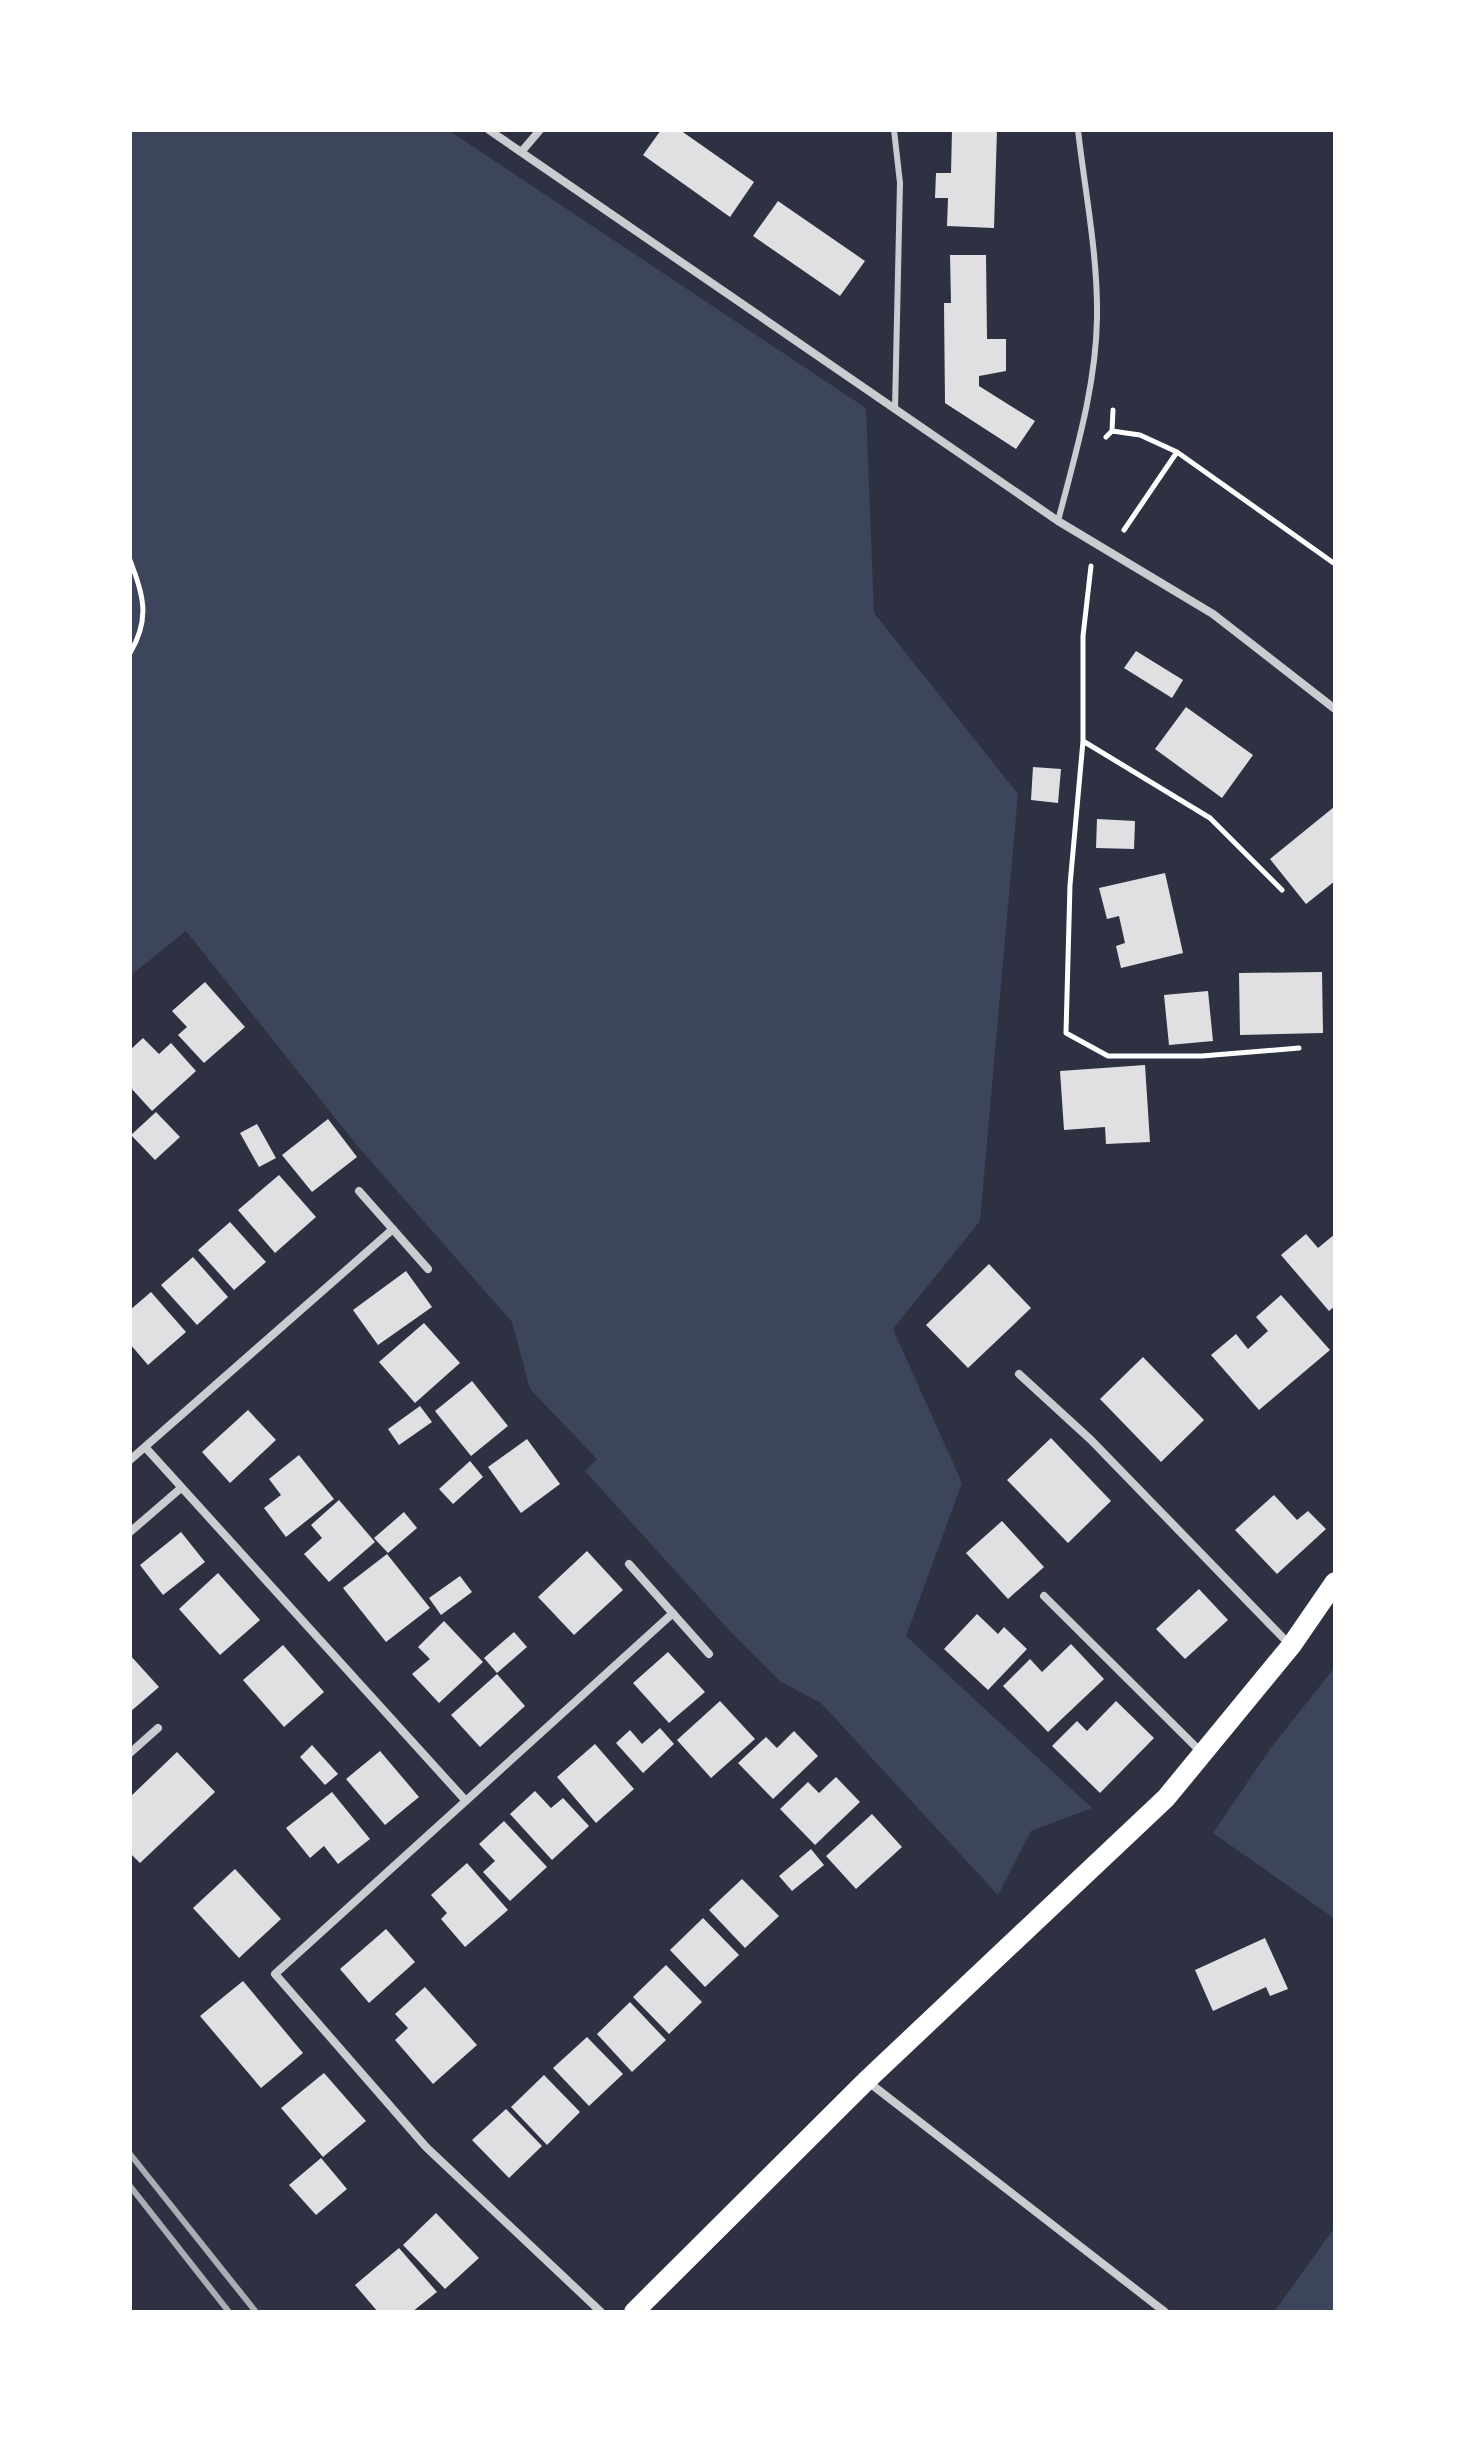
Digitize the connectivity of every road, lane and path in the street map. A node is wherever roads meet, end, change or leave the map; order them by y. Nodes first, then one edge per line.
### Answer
1 (489, 130) edge
2 (540, 130) edge
3 (894, 130) edge
4 (1078, 130) edge
5 (522, 151) junction
6 (895, 409) junction
7 (1112, 431) dead end
8 (1177, 452) junction
9 (1058, 521) junction
10 (1124, 530) dead end
11 (1096, 542) junction
12 (130, 560) edge
13 (1335, 564) edge
14 (130, 653) edge
15 (1335, 709) edge
16 (1083, 741) junction
17 (1282, 890) dead end
18 (1299, 1048) dead end
19 (359, 1191) dead end
20 (393, 1229) junction
21 (428, 1269) dead end
22 (1019, 1374) dead end
23 (145, 1447) junction
24 (130, 1460) edge
25 (181, 1488) junction
26 (130, 1532) edge
27 (629, 1564) dead end
28 (1335, 1582) edge
29 (1044, 1596) dead end
30 (1327, 1602) edge
31 (673, 1613) junction
32 (1291, 1646) junction
33 (709, 1654) dead end
34 (158, 1728) dead end
35 (130, 1753) edge
36 (1204, 1755) junction
37 (466, 1801) junction
38 (866, 2081) junction
39 (601, 2312) edge
40 (634, 2312) edge
41 (1165, 2312) edge

1 - 5 street
2 - 5 street
3 - 6 lane
4 - 9 lane
5 - 6 street
6 - 9 street
7 - 8 path
8 - 10 path
8 - 13 path
9 - 11 street
11 - 15 street
11 - 16 path
12 - 14 path
16 - 17 path
16 - 18 path
19 - 20 street
20 - 21 street
20 - 23 street
22 - 32 street
23 - 24 street
23 - 25 street
25 - 26 street
25 - 37 street
27 - 31 street
28 - 30 main road
29 - 36 street
30 - 32 main road
31 - 33 street
31 - 37 street
32 - 36 main road
34 - 35 street
36 - 38 main road
37 - 39 street
38 - 40 main road
38 - 41 street

